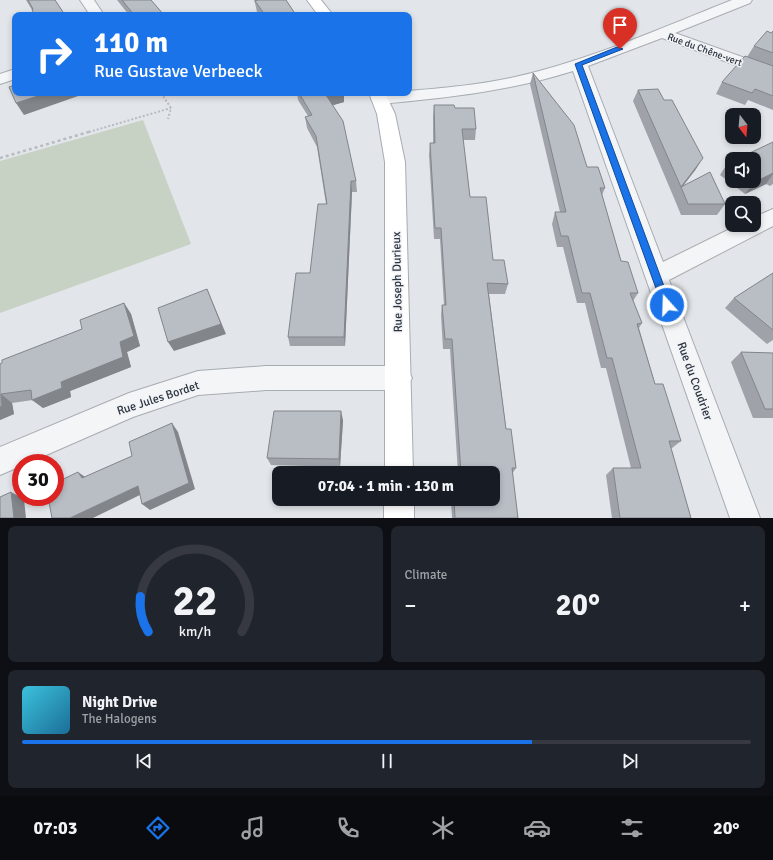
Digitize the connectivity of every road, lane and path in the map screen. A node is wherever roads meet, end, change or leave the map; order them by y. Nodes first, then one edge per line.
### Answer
1 (87, 0) edge
2 (314, 0) edge
3 (745, 0) edge
4 (94, 12) edge
5 (324, 12) edge
6 (660, 33) junction
7 (579, 64) junction
8 (773, 74) edge
9 (12, 75) edge
10 (0, 79) edge
11 (412, 93) edge
12 (163, 96) edge
13 (379, 96) edge
14 (172, 108) junction
15 (168, 120) dead end
16 (0, 158) edge
17 (773, 217) edge
18 (656, 276) junction
19 (399, 378) junction
20 (0, 461) edge
21 (399, 466) edge
22 (399, 506) edge
23 (399, 518) edge
24 (745, 518) edge

1 - 4 street
2 - 5 street
3 - 6 street
6 - 7 street
6 - 8 street, Rue du Chêne-vert
7 - 11 street
7 - 18 street, Rue du Coudrier
9 - 10 street
12 - 14 path
13 - 19 street, Rue Joseph Durieux
14 - 15 path
14 - 16 path
17 - 18 street
18 - 24 street, Rue du Coudrier
19 - 20 street, Rue Jules Bordet
19 - 21 street, Rue Joseph Durieux
22 - 23 street

